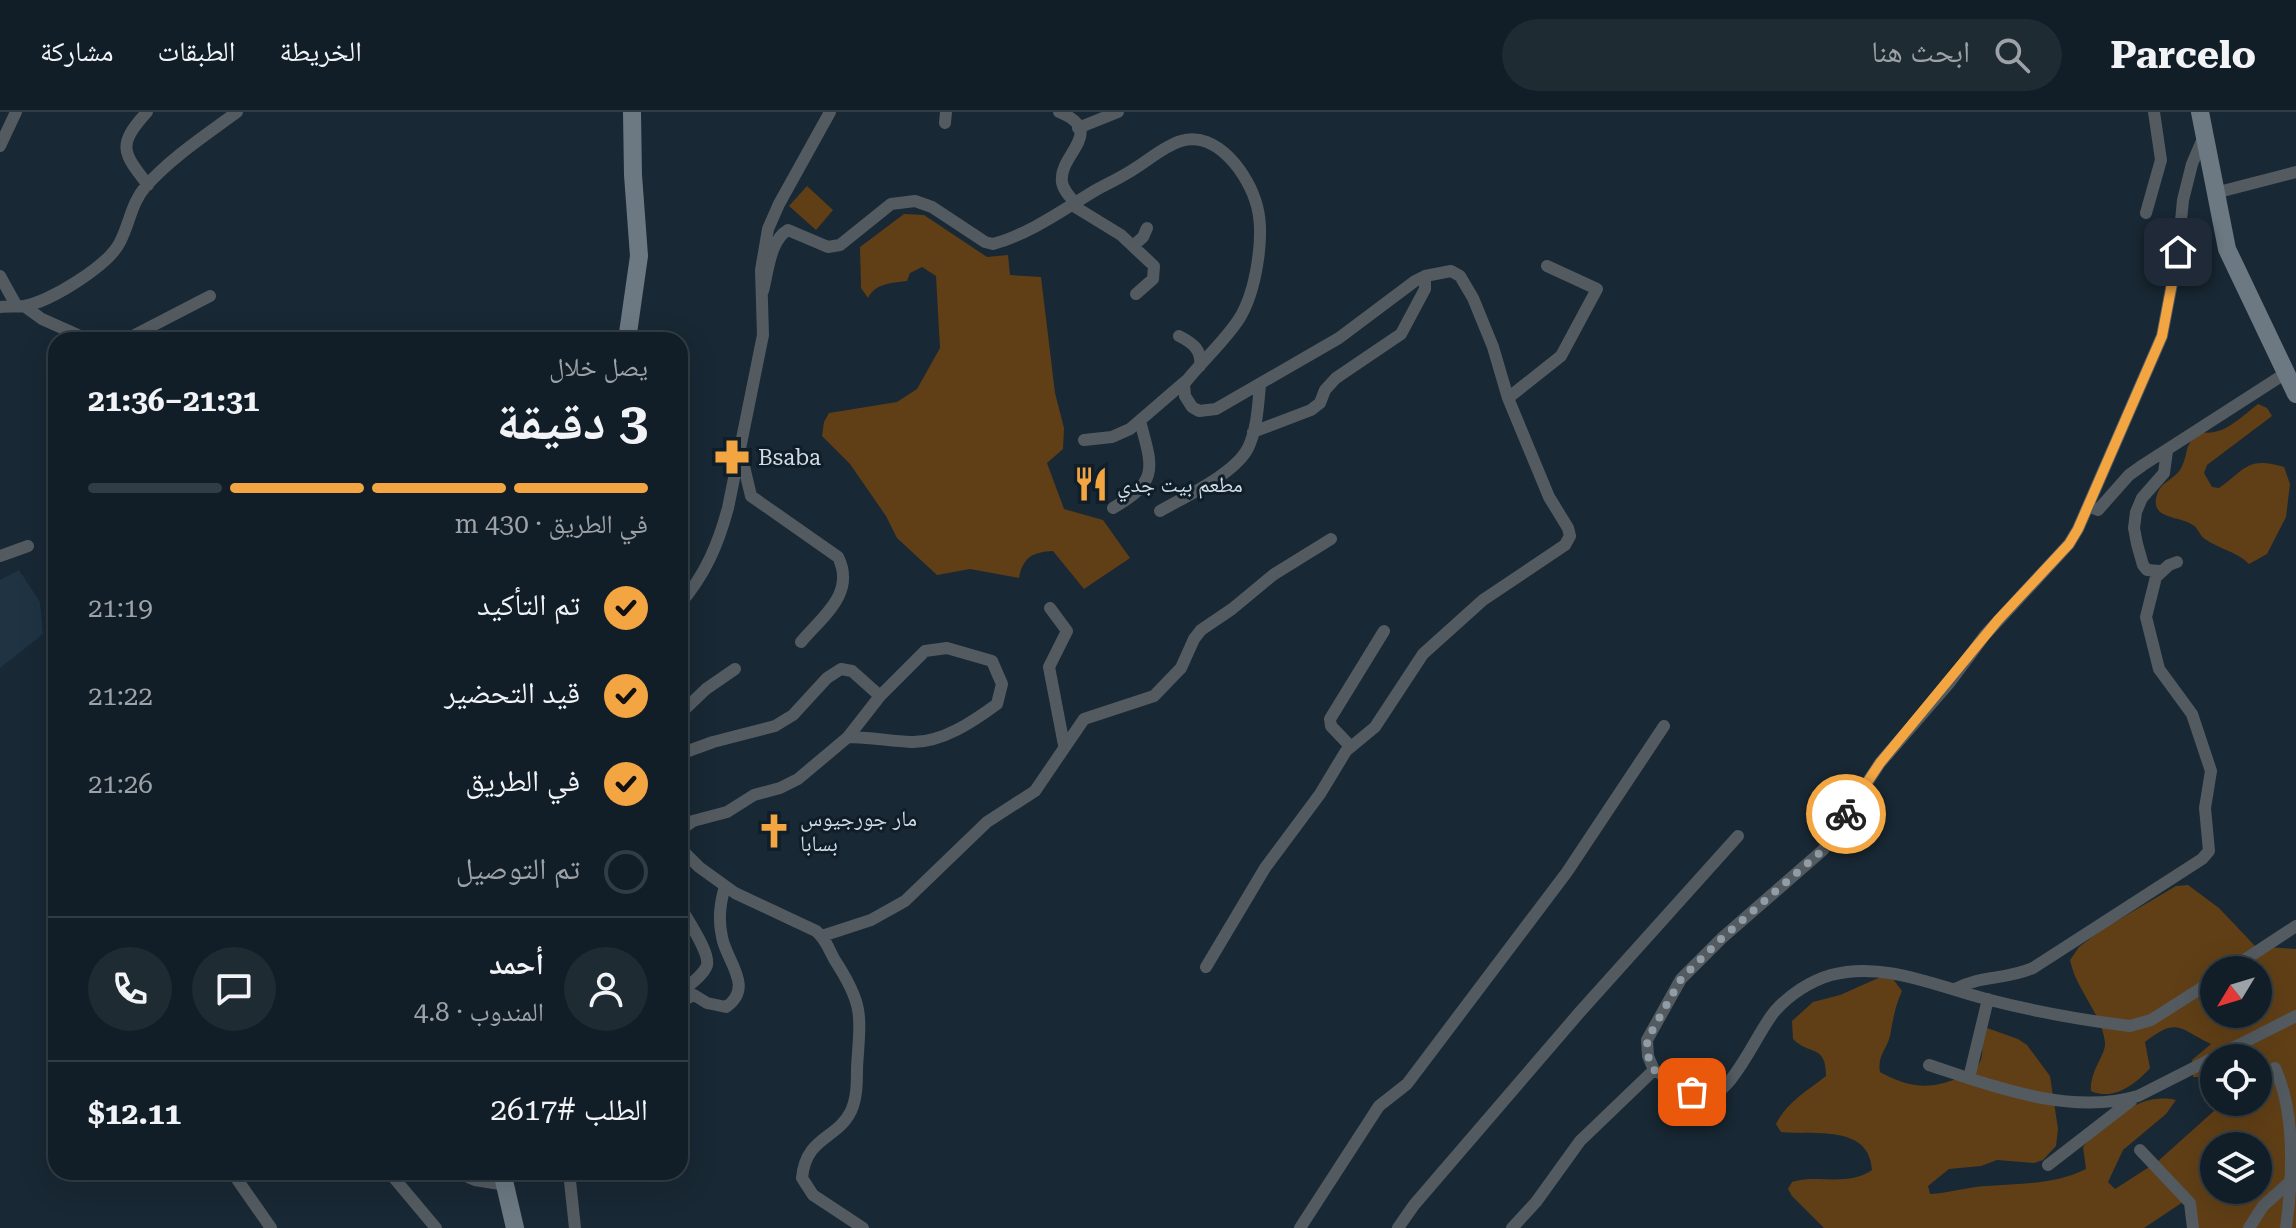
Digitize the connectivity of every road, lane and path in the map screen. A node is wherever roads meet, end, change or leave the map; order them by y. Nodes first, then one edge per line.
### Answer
1 (16, 112) edge
2 (147, 112) edge
3 (237, 112) edge
4 (632, 112) edge
5 (830, 112) edge
6 (1059, 112) edge
7 (1118, 112) edge
8 (2154, 112) edge
9 (2200, 112) edge
10 (1078, 128) junction
11 (2204, 136) junction
12 (0, 146) edge
13 (2296, 172) edge
14 (148, 185) junction
15 (2215, 193) junction
16 (1074, 204) junction
17 (2146, 213) dead end
18 (1147, 228) dead end
19 (1133, 246) junction
20 (1547, 266) dead end
21 (0, 276) edge
22 (1425, 276) junction
23 (763, 291) junction
24 (1136, 294) dead end
25 (210, 296) dead end
26 (20, 305) junction
27 (0, 307) edge
28 (71, 332) edge
29 (140, 332) edge
30 (628, 332) edge
31 (1179, 336) dead end
32 (1200, 366) junction
33 (2286, 373) junction
34 (1188, 379) junction
35 (1260, 385) junction
36 (2296, 394) edge
37 (1508, 398) junction
38 (1140, 421) junction
39 (1253, 432) junction
40 (1084, 440) dead end
41 (740, 451) junction
42 (2167, 451) junction
43 (2088, 506) junction
44 (1113, 508) dead end
45 (1160, 511) dead end
46 (1331, 539) dead end
47 (28, 546) dead end
48 (0, 556) edge
49 (2177, 562) dead end
50 (2160, 571) junction
51 (688, 594) edge
52 (1050, 608) dead end
53 (1384, 631) dead end
54 (801, 642) dead end
55 (735, 669) dead end
56 (880, 696) junction
57 (688, 706) edge
58 (1664, 726) dead end
59 (848, 737) junction
60 (1064, 745) junction
61 (1350, 746) junction
62 (688, 751) edge
63 (688, 824) edge
64 (1738, 836) dead end
65 (688, 856) edge
66 (725, 886) junction
67 (688, 920) edge
68 (2296, 926) edge
69 (822, 936) junction
70 (2250, 956) edge
71 (1206, 967) dead end
72 (688, 985) edge
73 (1955, 989) junction
74 (2200, 989) edge
75 (688, 998) edge
76 (1988, 999) junction
77 (2296, 1016) edge
78 (1929, 1065) dead end
79 (2275, 1068) dead end
80 (1654, 1070) junction
81 (1969, 1078) junction
82 (2138, 1096) junction
83 (2140, 1150) dead end
84 (2048, 1165) dead end
85 (238, 1180) edge
86 (396, 1180) edge
87 (475, 1180) edge
88 (570, 1180) edge
89 (2292, 1180) junction
90 (507, 1182) edge
91 (271, 1228) edge
92 (436, 1228) edge
93 (515, 1228) edge
94 (575, 1228) edge
95 (863, 1228) edge
96 (1300, 1228) edge
97 (1398, 1228) edge
98 (1512, 1228) edge
99 (2193, 1228) edge
100 (2249, 1228) edge
101 (2286, 1228) edge

1 - 12 street
2 - 14 street
3 - 14 street
4 - 30 street
5 - 23 street
6 - 10 street
7 - 10 street
8 - 17 street
9 - 11 street
10 - 16 street
11 - 15 street
11 - 43 street
13 - 15 street
14 - 26 street
15 - 33 street
16 - 19 street
16 - 23 street
16 - 32 street
18 - 19 street
19 - 24 street
20 - 37 street
21 - 26 street
22 - 35 street
22 - 37 street
22 - 39 street
23 - 41 street
25 - 29 street
26 - 27 street
26 - 28 street
31 - 32 street
32 - 34 street
33 - 36 street
33 - 42 street
34 - 35 street
34 - 38 street
35 - 39 street
37 - 61 street
38 - 40 street
38 - 44 street
39 - 45 street
41 - 51 street
41 - 54 street
42 - 43 street
42 - 50 street
43 - 80 street
46 - 60 street
47 - 48 street
49 - 50 street
50 - 73 street
52 - 60 street
53 - 61 street
55 - 57 street
56 - 59 street
56 - 59 street
56 - 62 street
58 - 96 street
59 - 63 street
60 - 69 street
61 - 71 street
64 - 97 street
65 - 66 street
66 - 69 street
66 - 75 street
67 - 72 street
68 - 70 street
69 - 95 street
73 - 76 street
73 - 80 street
74 - 76 street
76 - 81 street
77 - 82 street
78 - 81 street
79 - 89 street
80 - 98 street
81 - 82 street
82 - 84 street
83 - 99 street
85 - 91 street
86 - 92 street
87 - 90 street
88 - 94 street
89 - 100 street
89 - 101 street
90 - 93 street

